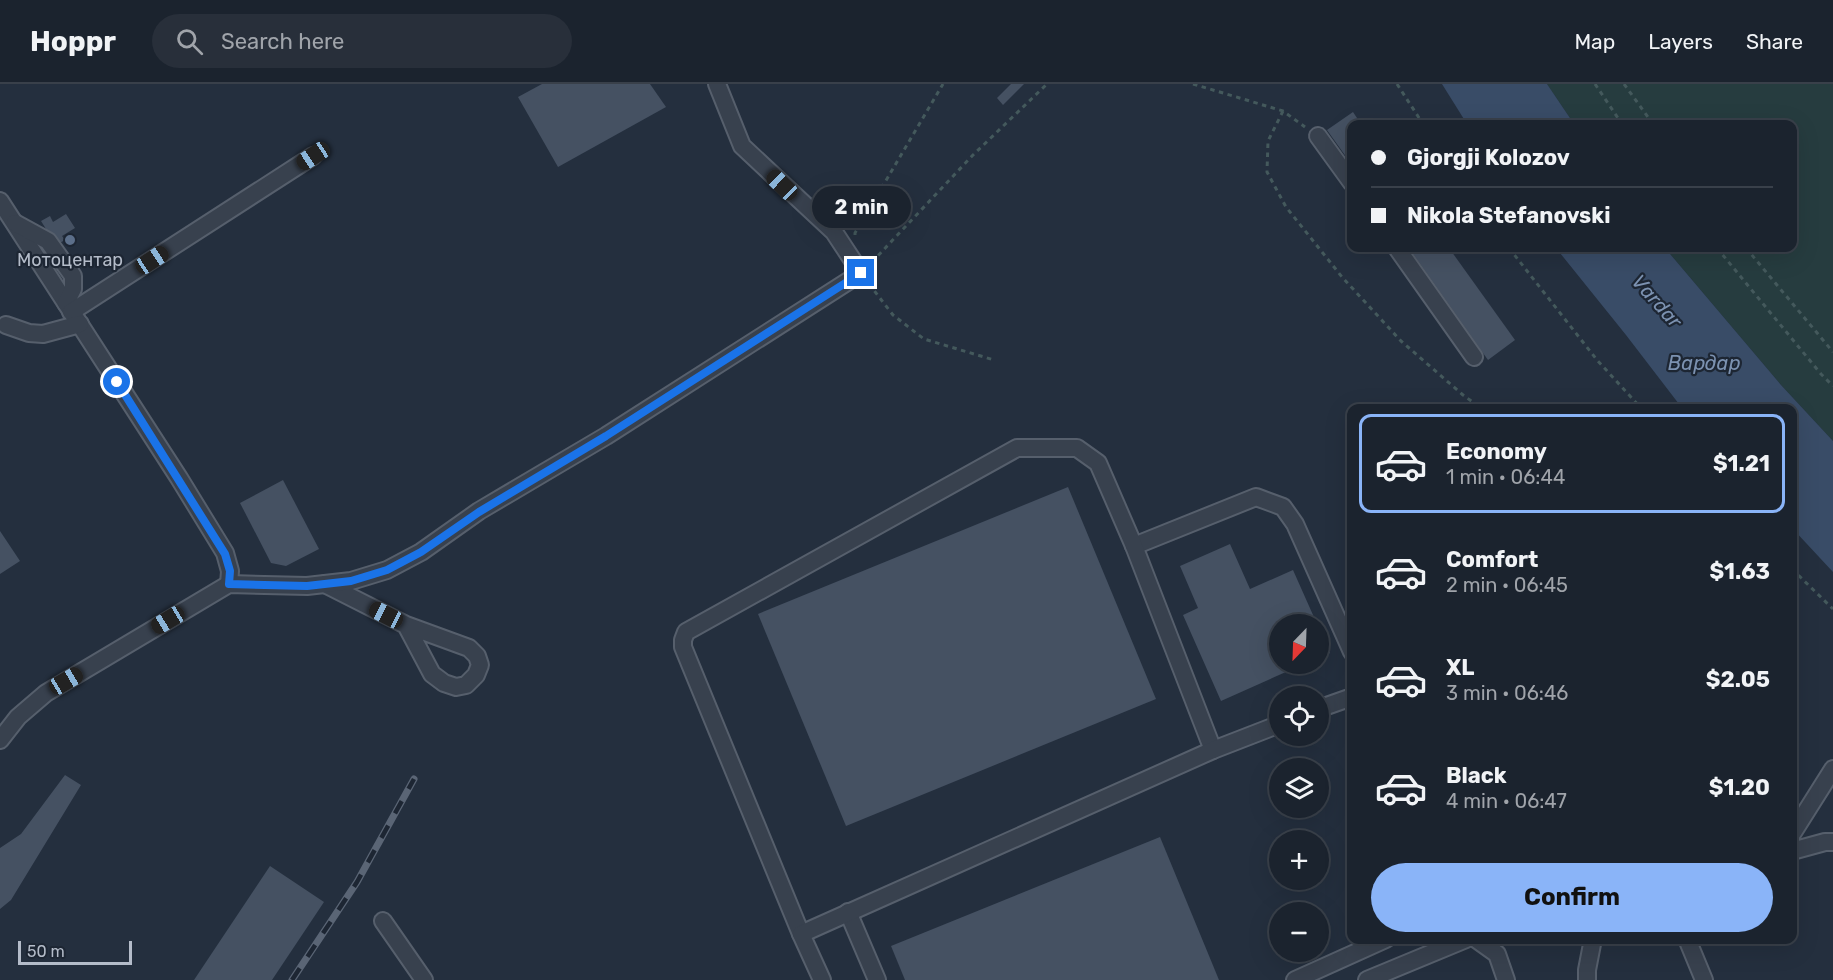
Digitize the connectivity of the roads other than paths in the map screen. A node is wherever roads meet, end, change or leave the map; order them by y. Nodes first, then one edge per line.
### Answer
1 (717, 84) edge
2 (1318, 136) road end
3 (313, 156) dead end
4 (1347, 176) edge
5 (0, 201) edge
6 (1400, 252) edge
7 (72, 313) junction
8 (6, 325) dead end
9 (1474, 357) dead end
10 (1134, 546) junction
11 (229, 584) junction
12 (324, 584) junction
13 (406, 625) dead end
14 (1347, 641) edge
15 (1347, 699) edge
16 (1329, 705) edge
17 (1269, 728) edge
18 (0, 740) edge
19 (1213, 750) junction
20 (1833, 769) edge
21 (1797, 826) edge
22 (1833, 842) edge
23 (1797, 849) edge
24 (848, 912) junction
25 (383, 921) dead end
26 (801, 934) junction
27 (1375, 944) edge
28 (1454, 944) edge
29 (1483, 944) edge
30 (1592, 944) edge
31 (1689, 944) edge
32 (424, 980) edge
33 (822, 980) edge
34 (878, 980) edge
35 (1295, 980) edge
36 (1367, 980) edge
37 (1506, 980) edge
38 (1587, 980) edge
39 (1704, 980) edge

1 - 12 street
2 - 4 street
3 - 7 street
5 - 7 street
6 - 9 street
7 - 8 street
7 - 11 street
10 - 14 street
10 - 19 street
10 - 26 street
11 - 12 street
11 - 18 street
12 - 13 street
15 - 16 street
17 - 19 street
19 - 24 street
20 - 21 street
22 - 23 street
24 - 26 street
24 - 34 street
25 - 32 street
26 - 33 street
27 - 35 street
28 - 36 street
29 - 37 street
30 - 38 street
31 - 39 street

